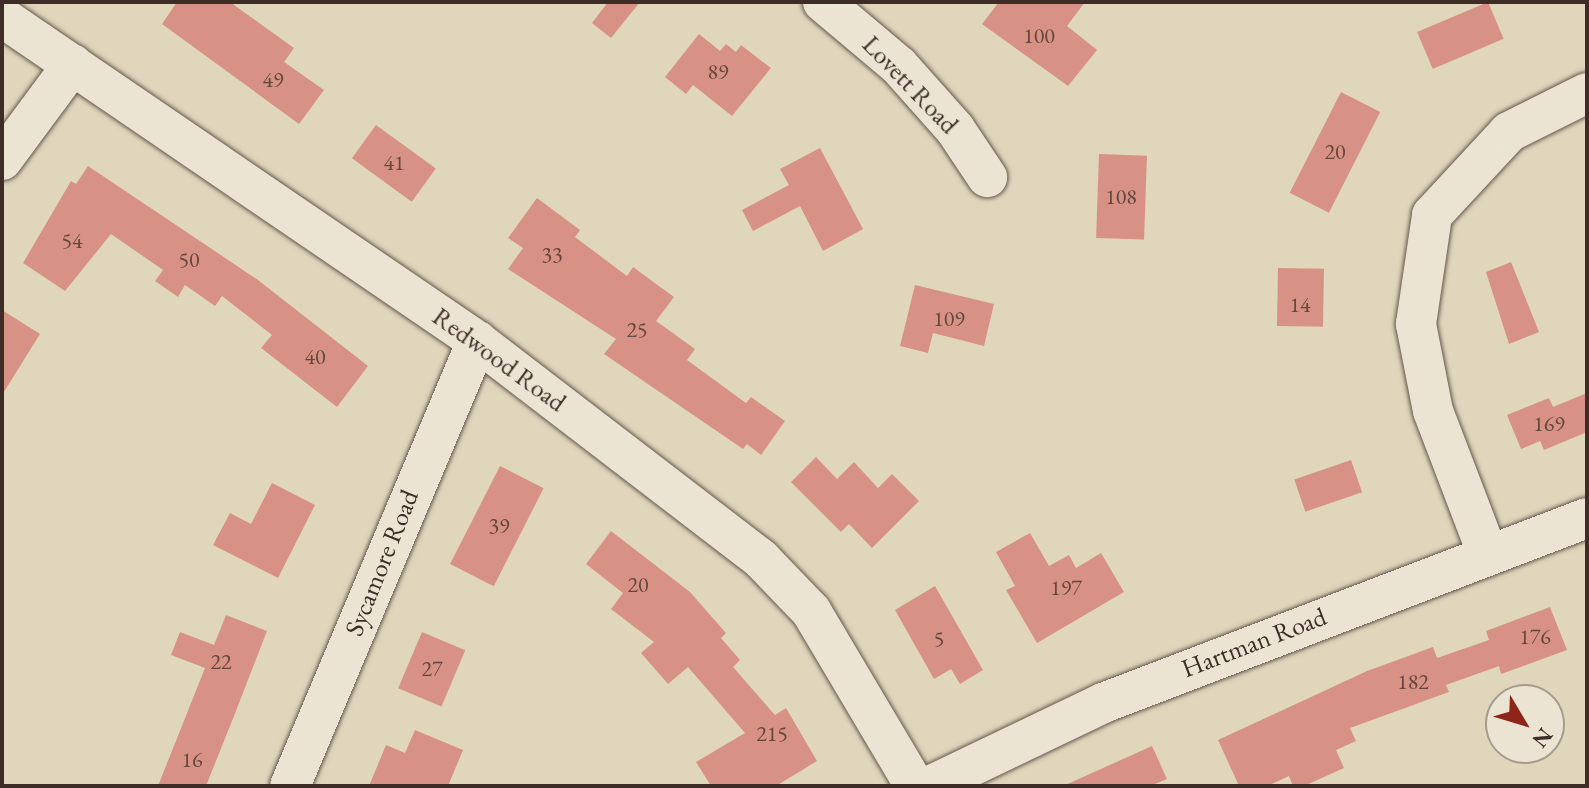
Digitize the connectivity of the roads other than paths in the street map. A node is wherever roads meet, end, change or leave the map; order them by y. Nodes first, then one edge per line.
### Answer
1 (823, 2) edge
2 (2, 17) edge
3 (73, 64) junction
4 (1587, 93) edge
5 (2, 160) edge
6 (987, 177) dead end
7 (477, 341) junction
8 (1587, 518) edge
9 (1488, 555) junction
10 (290, 786) edge
11 (915, 786) edge
12 (930, 786) edge

1 - 6 street, Lovett Road
2 - 3 street, Redwood Road
3 - 5 street
3 - 7 street, Redwood Road
4 - 9 street
7 - 10 street, Sycamore Road
7 - 11 street, Redwood Road
8 - 9 street, Hartman Road
9 - 12 street, Hartman Road

